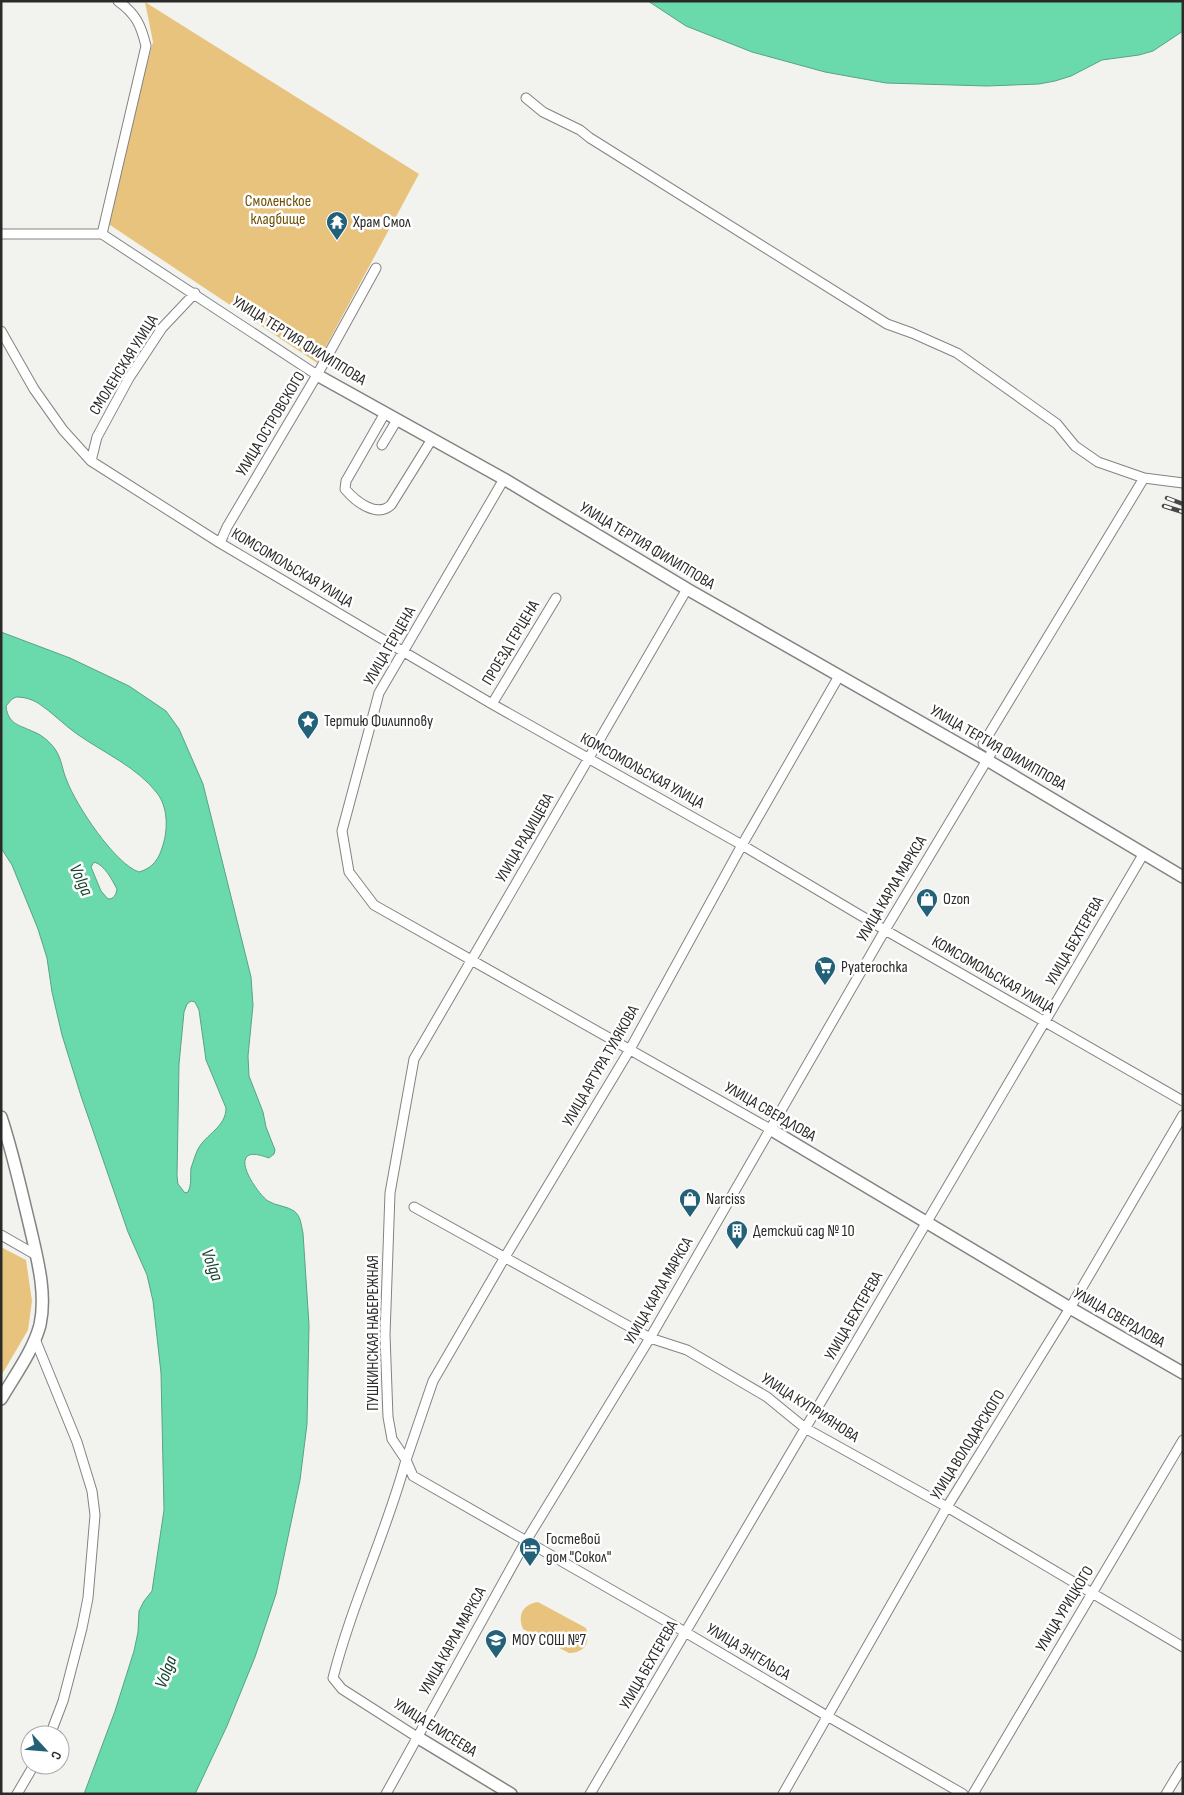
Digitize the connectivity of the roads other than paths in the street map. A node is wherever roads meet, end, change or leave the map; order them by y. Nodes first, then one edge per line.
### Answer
1 (118, 1) edge
2 (526, 98) dead end
3 (1, 234) edge
4 (102, 234) junction
5 (376, 268) dead end
6 (195, 293) junction
7 (1, 331) edge
8 (318, 375) junction
9 (385, 413) junction
10 (397, 420) junction
11 (432, 439) junction
12 (382, 445) dead end
13 (92, 461) junction
14 (1183, 476) edge
15 (1144, 478) junction
16 (504, 479) junction
17 (1179, 482) edge
18 (220, 542) junction
19 (687, 589) junction
20 (556, 598) dead end
21 (404, 652) junction
22 (840, 676) junction
23 (492, 704) junction
24 (988, 757) junction
25 (588, 758) junction
26 (742, 844) junction
27 (1144, 853) junction
28 (349, 872) joint
29 (1183, 877) edge
30 (885, 930) junction
31 (472, 960) junction
32 (1044, 1022) junction
33 (629, 1051) junction
34 (1183, 1101) edge
35 (406, 1108) joint
36 (1183, 1114) edge
37 (1, 1117) edge
38 (770, 1129) junction
39 (414, 1207) dead end
40 (926, 1222) junction
41 (1, 1235) edge
42 (36, 1255) junction
43 (505, 1257) junction
44 (1070, 1308) junction
45 (650, 1338) junction
46 (36, 1339) junction
47 (1183, 1373) edge
48 (1, 1399) edge
49 (805, 1428) junction
50 (1183, 1440) edge
51 (406, 1460) junction
52 (947, 1508) junction
53 (526, 1541) junction
54 (1092, 1594) junction
55 (686, 1632) junction
56 (1183, 1647) edge
57 (827, 1716) junction
58 (53, 1725) edge
59 (417, 1737) junction
60 (1183, 1766) edge
61 (28, 1775) edge
62 (17, 1794) edge
63 (386, 1794) edge
64 (511, 1794) edge
65 (590, 1794) edge
66 (783, 1794) edge
67 (963, 1794) edge
68 (973, 1794) edge
69 (1166, 1794) edge

1 - 4 street
2 - 15 street
3 - 4 street
4 - 6 street, УЛИЦА ТЕРТИЯ ФИЛИППОВА
5 - 8 street, УЛИЦА ОСТРОВСКОГО
6 - 8 street, УЛИЦА ТЕРТИЯ ФИЛИППОВА
6 - 13 street, СМОЛЕНСКАЯ УЛИЦА
7 - 13 street, КОМСОМОЛЬСКАЯ УЛИЦА
8 - 9 street, УЛИЦА ТЕРТИЯ ФИЛИППОВА
8 - 18 street, УЛИЦА ОСТРОВСКОГО
9 - 10 street, УЛИЦА ТЕРТИЯ ФИЛИППОВА
9 - 11 street
10 - 11 street, УЛИЦА ТЕРТИЯ ФИЛИППОВА
10 - 12 street
11 - 16 street, УЛИЦА ТЕРТИЯ ФИЛИППОВА
13 - 18 street, КОМСОМОЛЬСКАЯ УЛИЦА
14 - 17 street
15 - 17 street
15 - 24 street
16 - 19 street, УЛИЦА ТЕРТИЯ ФИЛИППОВА
16 - 21 street, УЛИЦА ГЕРЦЕНА
18 - 21 street, КОМСОМОЛЬСКАЯ УЛИЦА
19 - 22 street, УЛИЦА ТЕРТИЯ ФИЛИППОВА
19 - 25 street, УЛИЦА РАДИЩЕВА
20 - 23 street, ПРОЕЗД ГЕРЦЕНА
21 - 23 street, КОМСОМОЛЬСКАЯ УЛИЦА
21 - 28 street, УЛИЦА ГЕРЦЕНА
22 - 24 street, УЛИЦА ТЕРТИЯ ФИЛИППОВА
22 - 26 street, УЛИЦА АРТУРА ТУЛЯКОВА
23 - 25 street, КОМСОМОЛЬСКАЯ УЛИЦА
24 - 27 street, УЛИЦА ТЕРТИЯ ФИЛИППОВА
24 - 30 street, УЛИЦА КАРЛА МАРКСА
25 - 26 street, КОМСОМОЛЬСКАЯ УЛИЦА
25 - 31 street, УЛИЦА РАДИЩЕВА
26 - 30 street, КОМСОМОЛЬСКАЯ УЛИЦА
26 - 33 street, УЛИЦА АРТУРА ТУЛЯКОВА
27 - 29 street, УЛИЦА ТЕРТИЯ ФИЛИППОВА
27 - 32 street, УЛИЦА БЕХТЕРЕВА
28 - 31 street, УЛИЦА СВЕРДЛОВА
30 - 32 street, КОМСОМОЛЬСКАЯ УЛИЦА
30 - 38 street, УЛИЦА КАРЛА МАРКСА
31 - 33 street, УЛИЦА СВЕРДЛОВА
31 - 35 street, УЛИЦА РАДИЩЕВА
32 - 34 street, КОМСОМОЛЬСКАЯ УЛИЦА
32 - 40 street, УЛИЦА БЕХТЕРЕВА
33 - 38 street, УЛИЦА СВЕРДЛОВА
33 - 43 street, УЛИЦА АРТУРА ТУЛЯКОВА
35 - 51 street, ПУШКИНСКАЯ НАБЕРЕЖНАЯ
36 - 44 street, УЛИЦА ВОЛОДАРСКОГО
37 - 42 street
38 - 40 street, УЛИЦА СВЕРДЛОВА
38 - 45 street, УЛИЦА КАРЛА МАРКСА
39 - 43 street, УЛИЦА КУПРИЯНОВА
40 - 44 street, УЛИЦА СВЕРДЛОВА
40 - 49 street, УЛИЦА БЕХТЕРЕВА
41 - 42 street
42 - 46 street
43 - 45 street, УЛИЦА КУПРИЯНОВА
43 - 51 street, УЛИЦА АРТУРА ТУЛЯКОВА
44 - 47 street, УЛИЦА СВЕРДЛОВА
44 - 52 street, УЛИЦА ВОЛОДАРСКОГО
45 - 49 street, УЛИЦА КУПРИЯНОВА
45 - 53 street, УЛИЦА КАРЛА МАРКСА
46 - 48 street
46 - 58 street
49 - 52 street, УЛИЦА КУПРИЯНОВА
49 - 55 street, УЛИЦА БЕХТЕРЕВА
50 - 54 street, УЛИЦА УРИЦКОГО
51 - 53 street, УЛИЦА ЭНГЕЛЬСА
51 - 59 street, УЛИЦА ЕЛИСЕЕВА
52 - 54 street, УЛИЦА КУПРИЯНОВА
52 - 57 street, УЛИЦА ВОЛОДАРСКОГО
53 - 55 street, УЛИЦА ЭНГЕЛЬСА
53 - 59 street, УЛИЦА КАРЛА МАРКСА
54 - 56 street, УЛИЦА КУПРИЯНОВА
54 - 68 street, УЛИЦА УРИЦКОГО
55 - 57 street, УЛИЦА ЭНГЕЛЬСА
55 - 65 street, УЛИЦА БЕХТЕРЕВА
57 - 66 street, УЛИЦА ВОЛОДАРСКОГО
57 - 67 street, УЛИЦА ЭНГЕЛЬСА
59 - 63 street, УЛИЦА КАРЛА МАРКСА
59 - 64 street, УЛИЦА ЕЛИСЕЕВА
60 - 69 street
61 - 62 street

